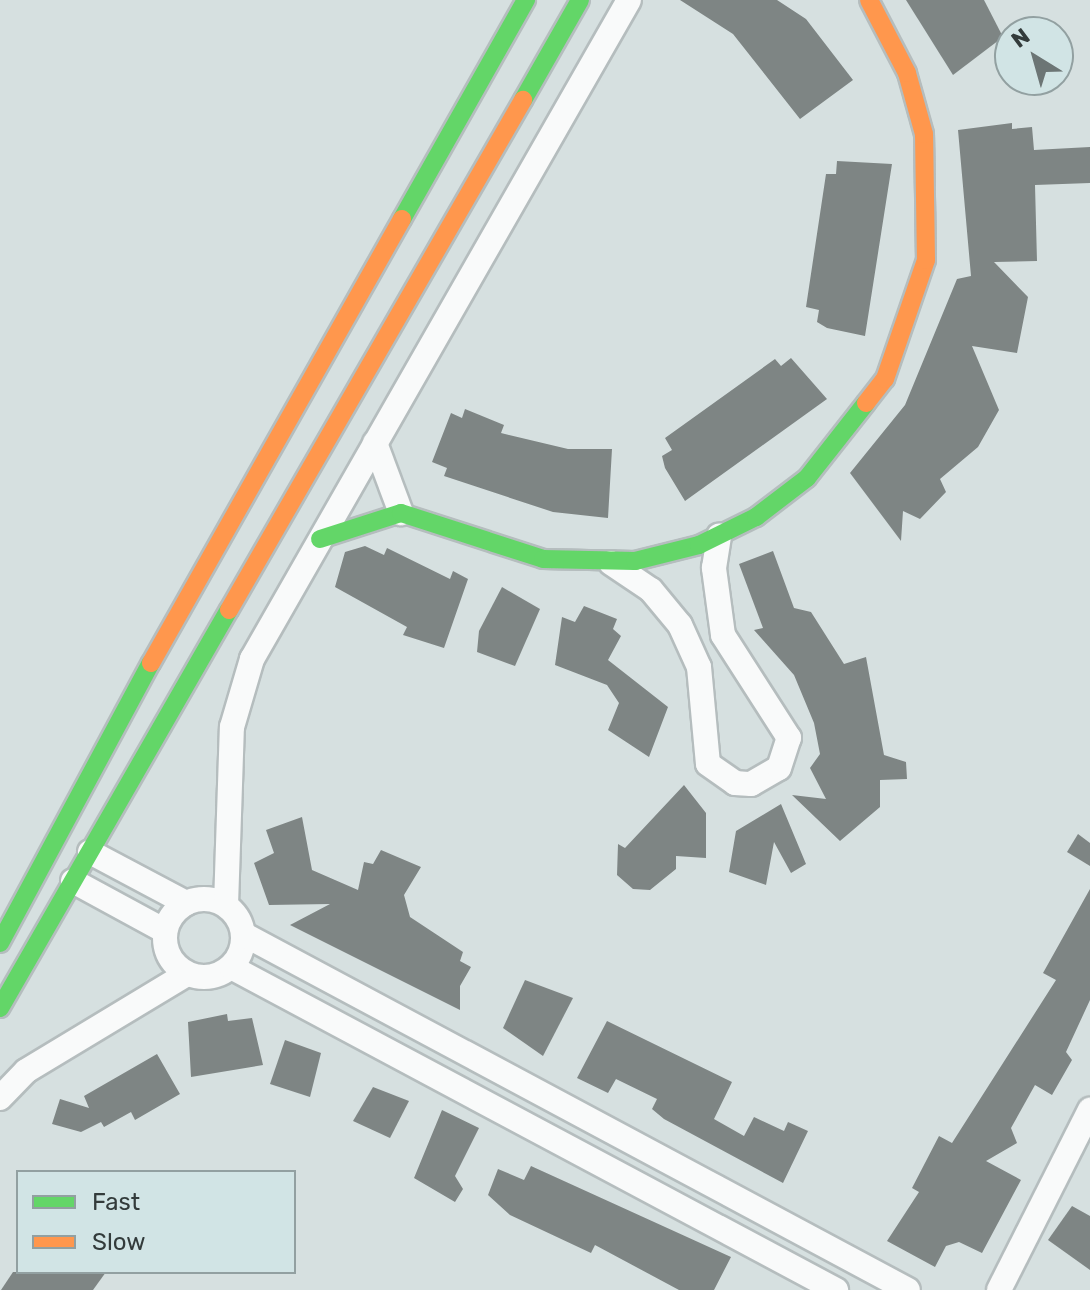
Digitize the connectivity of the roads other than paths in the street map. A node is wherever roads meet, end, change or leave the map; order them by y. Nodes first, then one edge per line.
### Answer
1 (526, 0) edge
2 (580, 0) edge
3 (629, 0) edge
4 (869, 0) edge
5 (375, 443) junction
6 (401, 513) junction
7 (719, 535) junction
8 (320, 539) junction
9 (611, 563) junction
10 (169, 629) junction
11 (206, 651) junction
12 (90, 852) junction
13 (131, 874) junction
14 (73, 881) junction
15 (115, 903) junction
16 (186, 903) junction
17 (226, 905) junction
18 (165, 931) junction
19 (243, 934) junction
20 (0, 943) edge
21 (231, 967) junction
22 (187, 974) junction
23 (0, 1008) edge
24 (0, 1098) edge
25 (1090, 1110) edge
26 (836, 1290) edge
27 (908, 1290) edge
28 (999, 1290) edge

1 - 10 street
2 - 11 street
3 - 5 street
4 - 7 street
5 - 6 street
5 - 8 street
6 - 8 street
6 - 9 street
7 - 9 street
7 - 9 street
8 - 17 street
10 - 11 street
10 - 20 street
11 - 12 street
12 - 13 street
12 - 14 street
13 - 15 street
13 - 16 street
14 - 15 street
14 - 23 street
15 - 18 street
16 - 17 street
16 - 18 street
17 - 19 street
18 - 22 street
19 - 21 street
19 - 27 street
21 - 22 street
21 - 26 street
22 - 24 street
25 - 28 street

